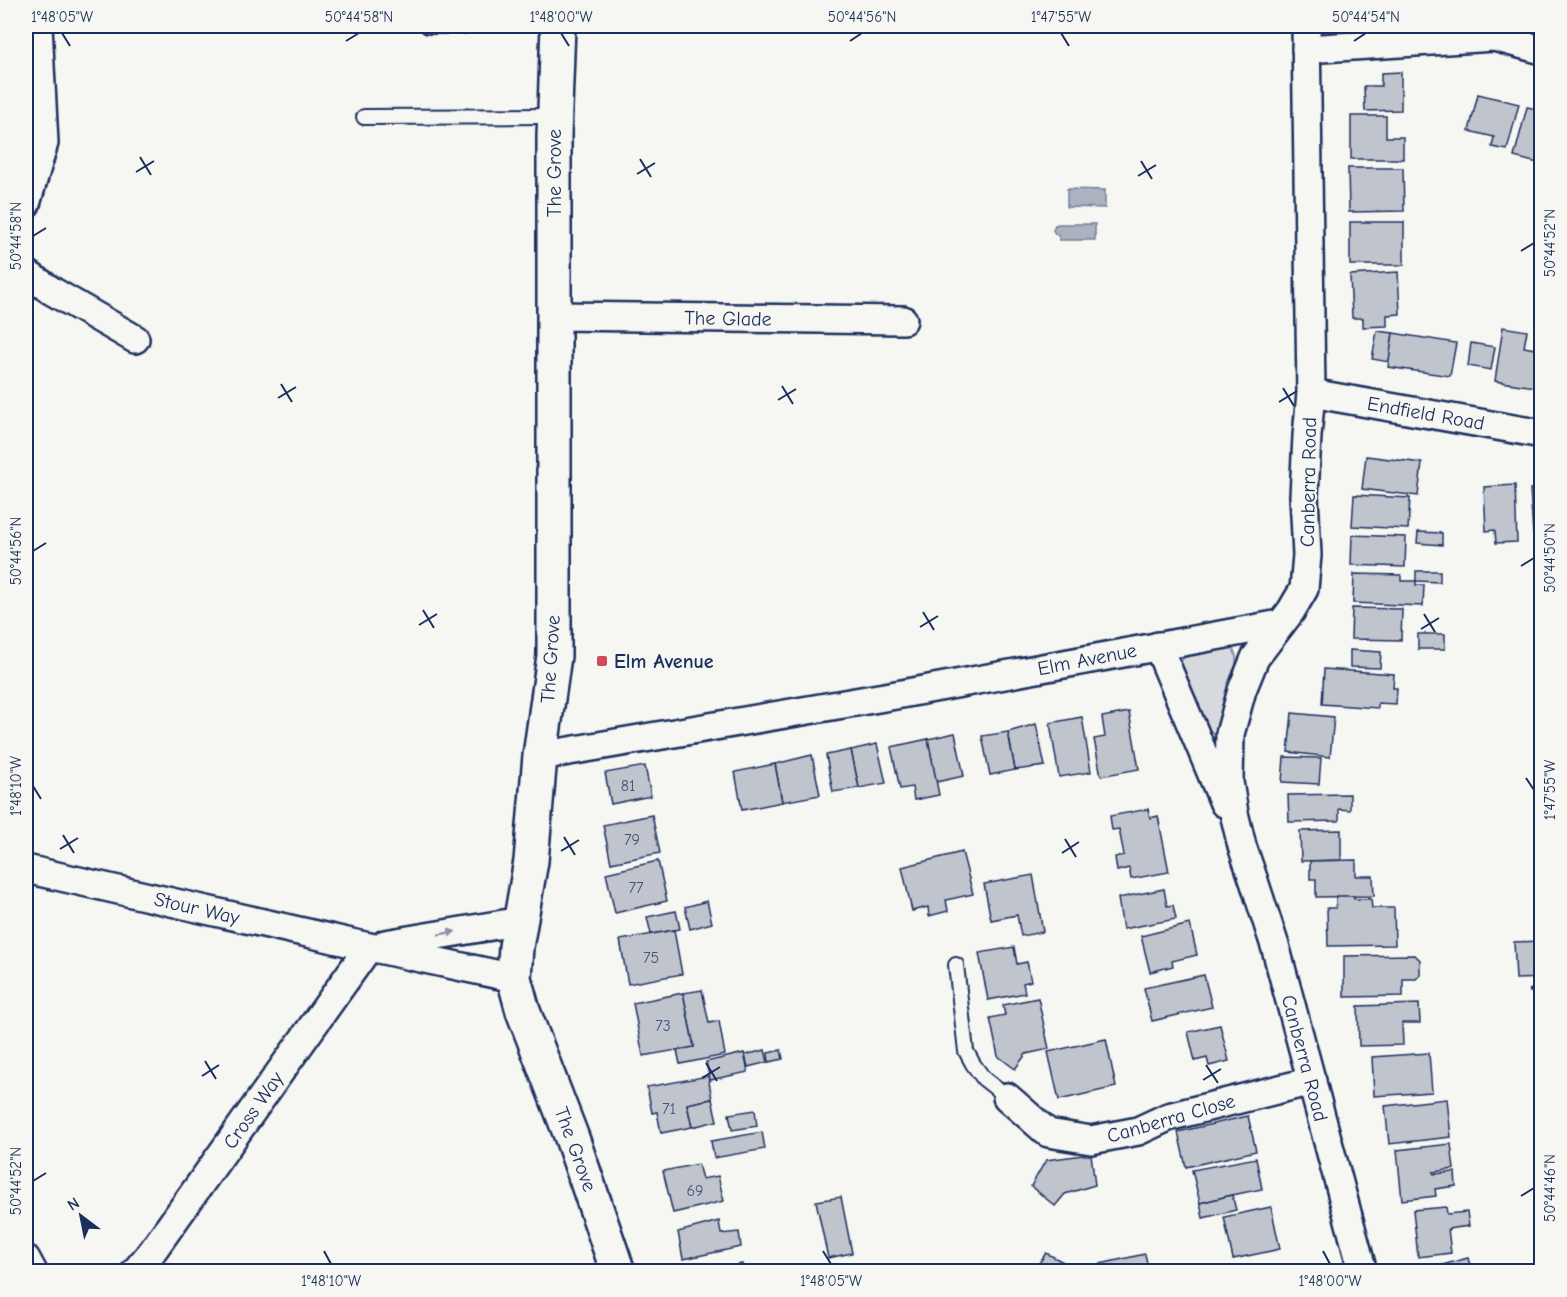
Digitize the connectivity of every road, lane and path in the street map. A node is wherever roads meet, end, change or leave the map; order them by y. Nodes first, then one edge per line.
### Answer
1 (38, 26) edge
2 (428, 26) edge
3 (464, 26) edge
4 (558, 26) edge
5 (1306, 37) edge
6 (1542, 50) edge
7 (554, 116) junction
8 (364, 117) dead end
9 (26, 204) edge
10 (26, 273) edge
11 (554, 316) junction
12 (903, 320) dead end
13 (135, 339) dead end
14 (1311, 393) junction
15 (1542, 434) edge
16 (1280, 624) junction
17 (1158, 646) junction
18 (540, 756) junction
19 (1242, 846) junction
20 (26, 868) edge
21 (521, 921) junction
22 (369, 947) junction
23 (956, 965) dead end
24 (514, 978) junction
25 (1542, 989) edge
26 (1529, 991) dead end
27 (1542, 1044) edge
28 (1535, 1045) dead end
29 (1312, 1081) junction
30 (1007, 1097) joint
31 (26, 1259) edge
32 (33, 1272) edge
33 (135, 1272) edge
34 (618, 1272) edge
35 (1363, 1272) edge

1 - 9 street
2 - 3 lane
4 - 7 street, The Grove
5 - 6 street
5 - 14 street, Canberra Road
7 - 8 lane
7 - 11 street, The Grove
10 - 13 street
11 - 12 street, The Glade
11 - 18 street, The Grove
14 - 15 street, Endfield Road
14 - 16 street, Canberra Road
16 - 17 street, Elm Avenue
16 - 19 street, Canberra Road
17 - 18 street, Elm Avenue
17 - 19 street, Canberra Road
18 - 21 street, The Grove
19 - 29 street, Canberra Road
20 - 22 street, Stour Way
22 -> 21 street, Stour Way
21 - 24 street, The Grove
22 - 24 street, Stour Way
22 - 33 street, Cross Way
23 - 30 lane
24 - 34 street, The Grove
25 - 26 path
27 - 28 path
29 - 30 street, Canberra Close
29 - 35 street, Canberra Road
31 - 32 street

